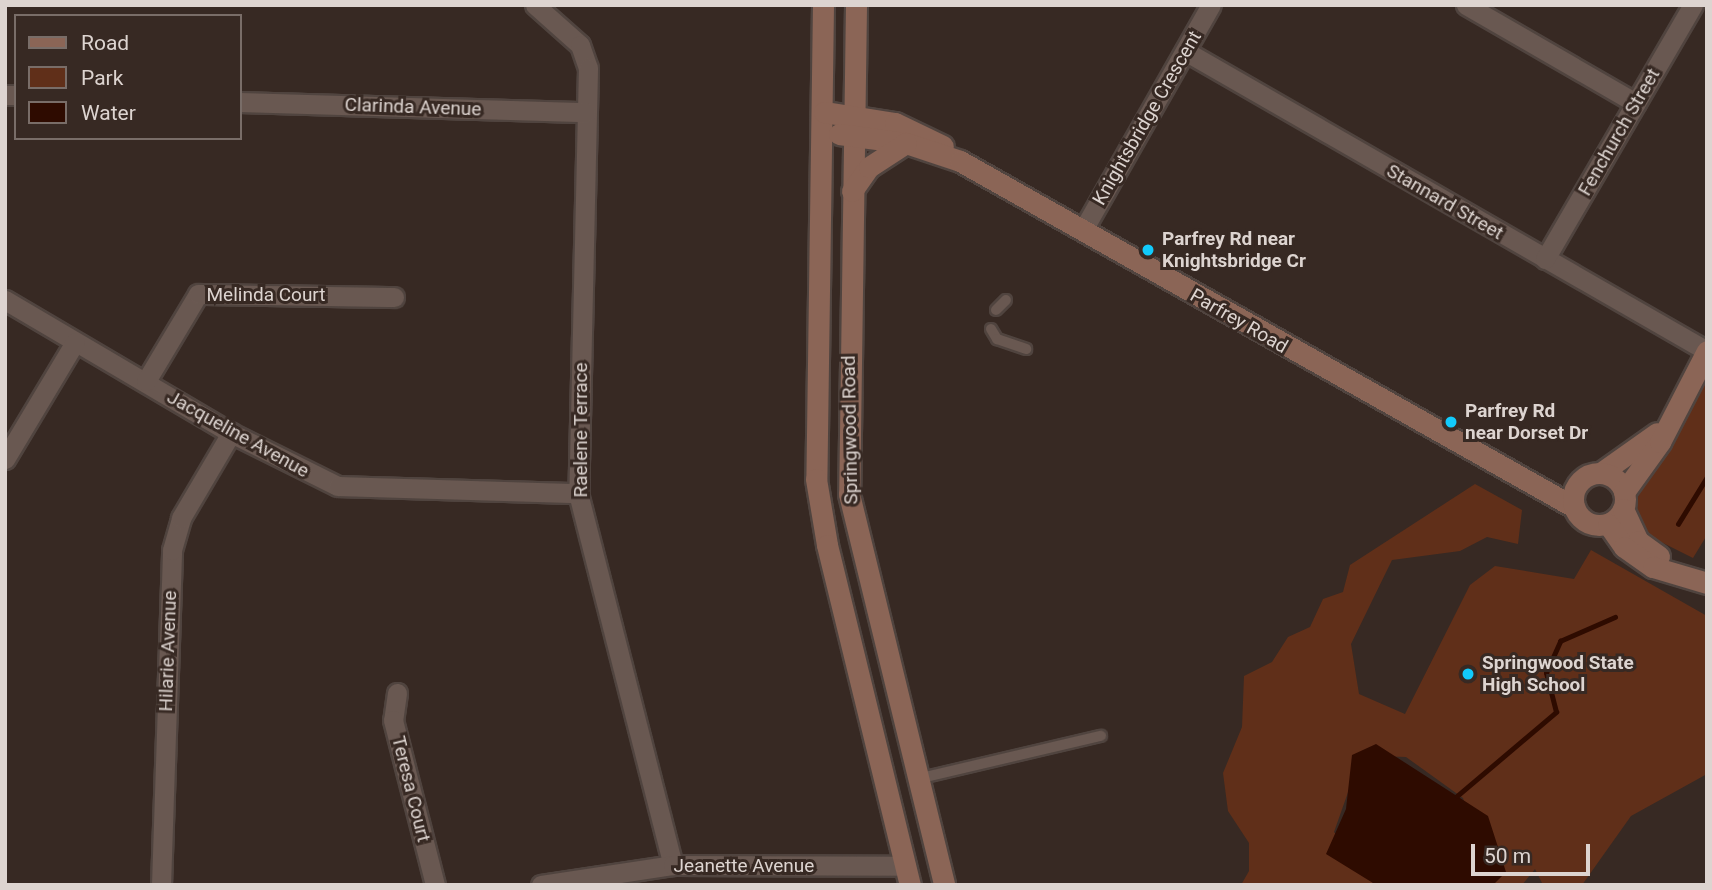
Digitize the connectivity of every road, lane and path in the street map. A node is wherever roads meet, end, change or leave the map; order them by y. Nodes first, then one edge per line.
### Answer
1 (535, 5) edge
2 (824, 5) edge
3 (856, 5) edge
4 (1211, 5) edge
5 (1466, 5) edge
6 (1693, 5) edge
7 (1185, 51) junction
8 (242, 102) edge
9 (1636, 103) junction
10 (586, 112) junction
11 (824, 122) junction
12 (854, 125) junction
13 (906, 143) junction
14 (960, 161) junction
15 (852, 191) junction
16 (1083, 230) junction
17 (1545, 260) junction
18 (394, 297) dead end
19 (5, 300) edge
20 (1006, 300) dead end
21 (996, 310) dead end
22 (991, 329) dead end
23 (75, 341) junction
24 (1026, 349) dead end
25 (1707, 351) edge
26 (146, 381) junction
27 (1665, 425) junction
28 (231, 433) junction
29 (5, 459) edge
30 (1602, 472) junction
31 (1518, 481) junction
32 (1579, 481) junction
33 (578, 493) junction
34 (1624, 501) junction
35 (1574, 508) junction
36 (1608, 524) junction
37 (1685, 577) junction
38 (1707, 583) edge
39 (397, 693) dead end
40 (1101, 736) dead end
41 (916, 779) junction
42 (674, 865) junction
43 (908, 876) edge
44 (161, 885) edge
45 (435, 885) edge
46 (541, 885) edge
47 (944, 885) edge

1 - 10 street, Raelene Terrace
2 - 11 main road, Springwood Road
3 - 12 main road, Springwood Road
4 - 7 street, Knightsbridge Crescent
5 - 9 street
6 - 9 street, Fenchurch Street
7 - 16 street, Knightsbridge Crescent
7 - 17 street, Stannard Street
8 - 10 street, Clarinda Avenue
9 - 17 street, Fenchurch Street
10 - 33 street, Raelene Terrace
11 - 12 main road, Parfrey Road
11 - 43 main road, Springwood Road
12 - 13 main road, Parfrey Road
12 - 14 main road, Parfrey Road
12 - 15 main road, Springwood Road
13 - 14 main road, Parfrey Road
13 - 15 main road
14 - 16 main road, Parfrey Road
15 - 41 main road, Springwood Road
16 - 31 main road, Parfrey Road
17 - 25 street, Stannard Street
18 - 26 street, Melinda Court
19 - 23 street, Jacqueline Avenue
20 - 21 lane
22 - 24 lane
23 - 26 street, Jacqueline Avenue
23 - 29 street
25 - 27 main road
26 - 28 street, Jacqueline Avenue
27 - 30 main road
27 - 34 main road
28 - 33 street, Jacqueline Avenue
28 - 44 street, Hilarie Avenue
30 - 32 main road
30 - 34 main road
31 - 32 main road, Parfrey Road
31 - 35 main road, Parfrey Road
32 - 35 main road
33 - 42 street, Raelene Terrace
34 - 36 main road
34 - 37 main road
35 - 36 main road
36 - 37 main road
37 - 38 main road
39 - 45 street, Teresa Court
40 - 41 lane
41 - 47 main road, Springwood Road
42 - 43 street, Jeanette Avenue
42 - 46 street, Jeanette Avenue

